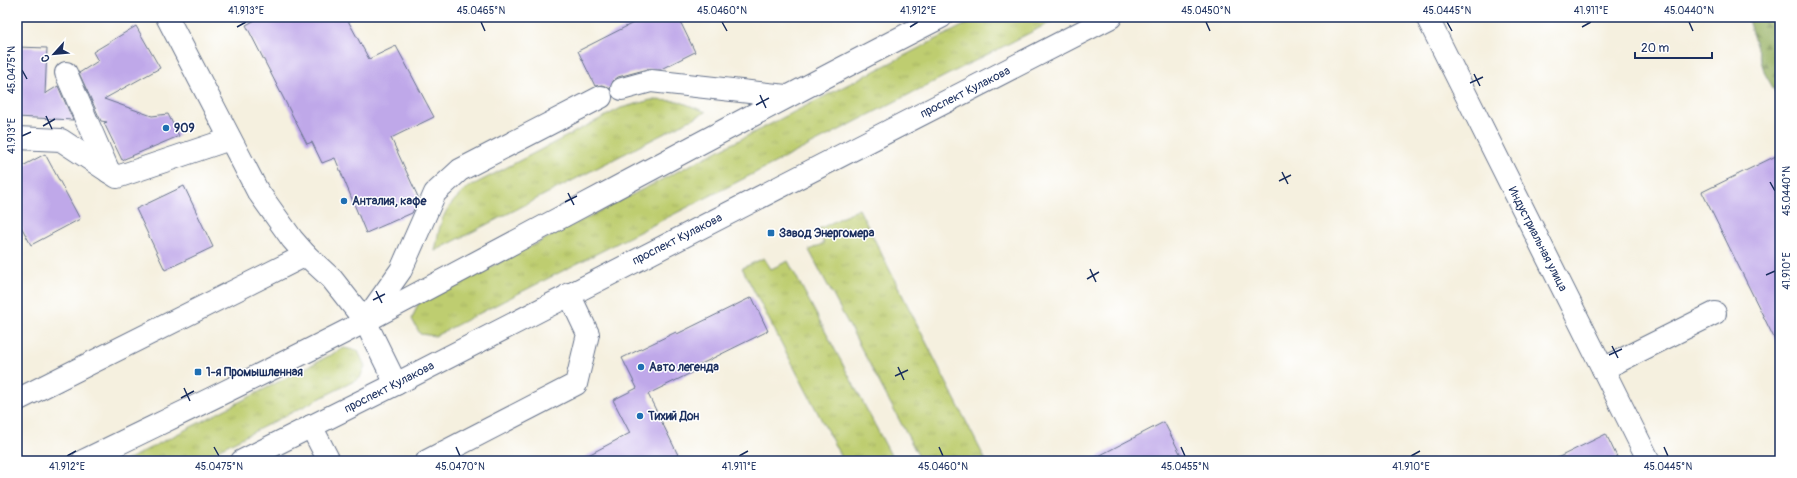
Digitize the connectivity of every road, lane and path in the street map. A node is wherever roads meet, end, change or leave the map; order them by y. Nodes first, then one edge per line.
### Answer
1 (940, 17) edge
2 (1111, 17) edge
3 (1427, 17) edge
4 (174, 19) edge
5 (66, 73) dead end
6 (622, 89) dead end
7 (786, 96) junction
8 (601, 97) dead end
9 (17, 138) edge
10 (230, 139) junction
11 (109, 172) junction
12 (306, 255) junction
13 (569, 294) junction
14 (1715, 313) dead end
15 (366, 321) junction
16 (1603, 369) junction
17 (396, 384) junction
18 (17, 400) edge
19 (312, 426) junction
20 (83, 461) edge
21 (242, 461) edge
22 (329, 461) edge
23 (427, 461) edge
24 (1649, 461) edge

1 - 7 main road
2 - 13 main road, проспект Кулакова
3 - 16 main road, Индустриальная улица
4 - 10 main road
5 - 11 main road
6 - 7 main road
7 - 15 main road
8 - 15 main road
9 - 11 main road
10 - 11 main road
10 - 12 main road
12 - 15 main road
12 - 18 main road
13 - 17 main road, проспект Кулакова
13 - 23 main road
14 - 16 main road
15 - 17 main road
15 - 20 main road
16 - 24 main road, Индустриальная улица
17 - 19 main road, проспект Кулакова
19 - 21 main road, проспект Кулакова
19 - 22 main road

